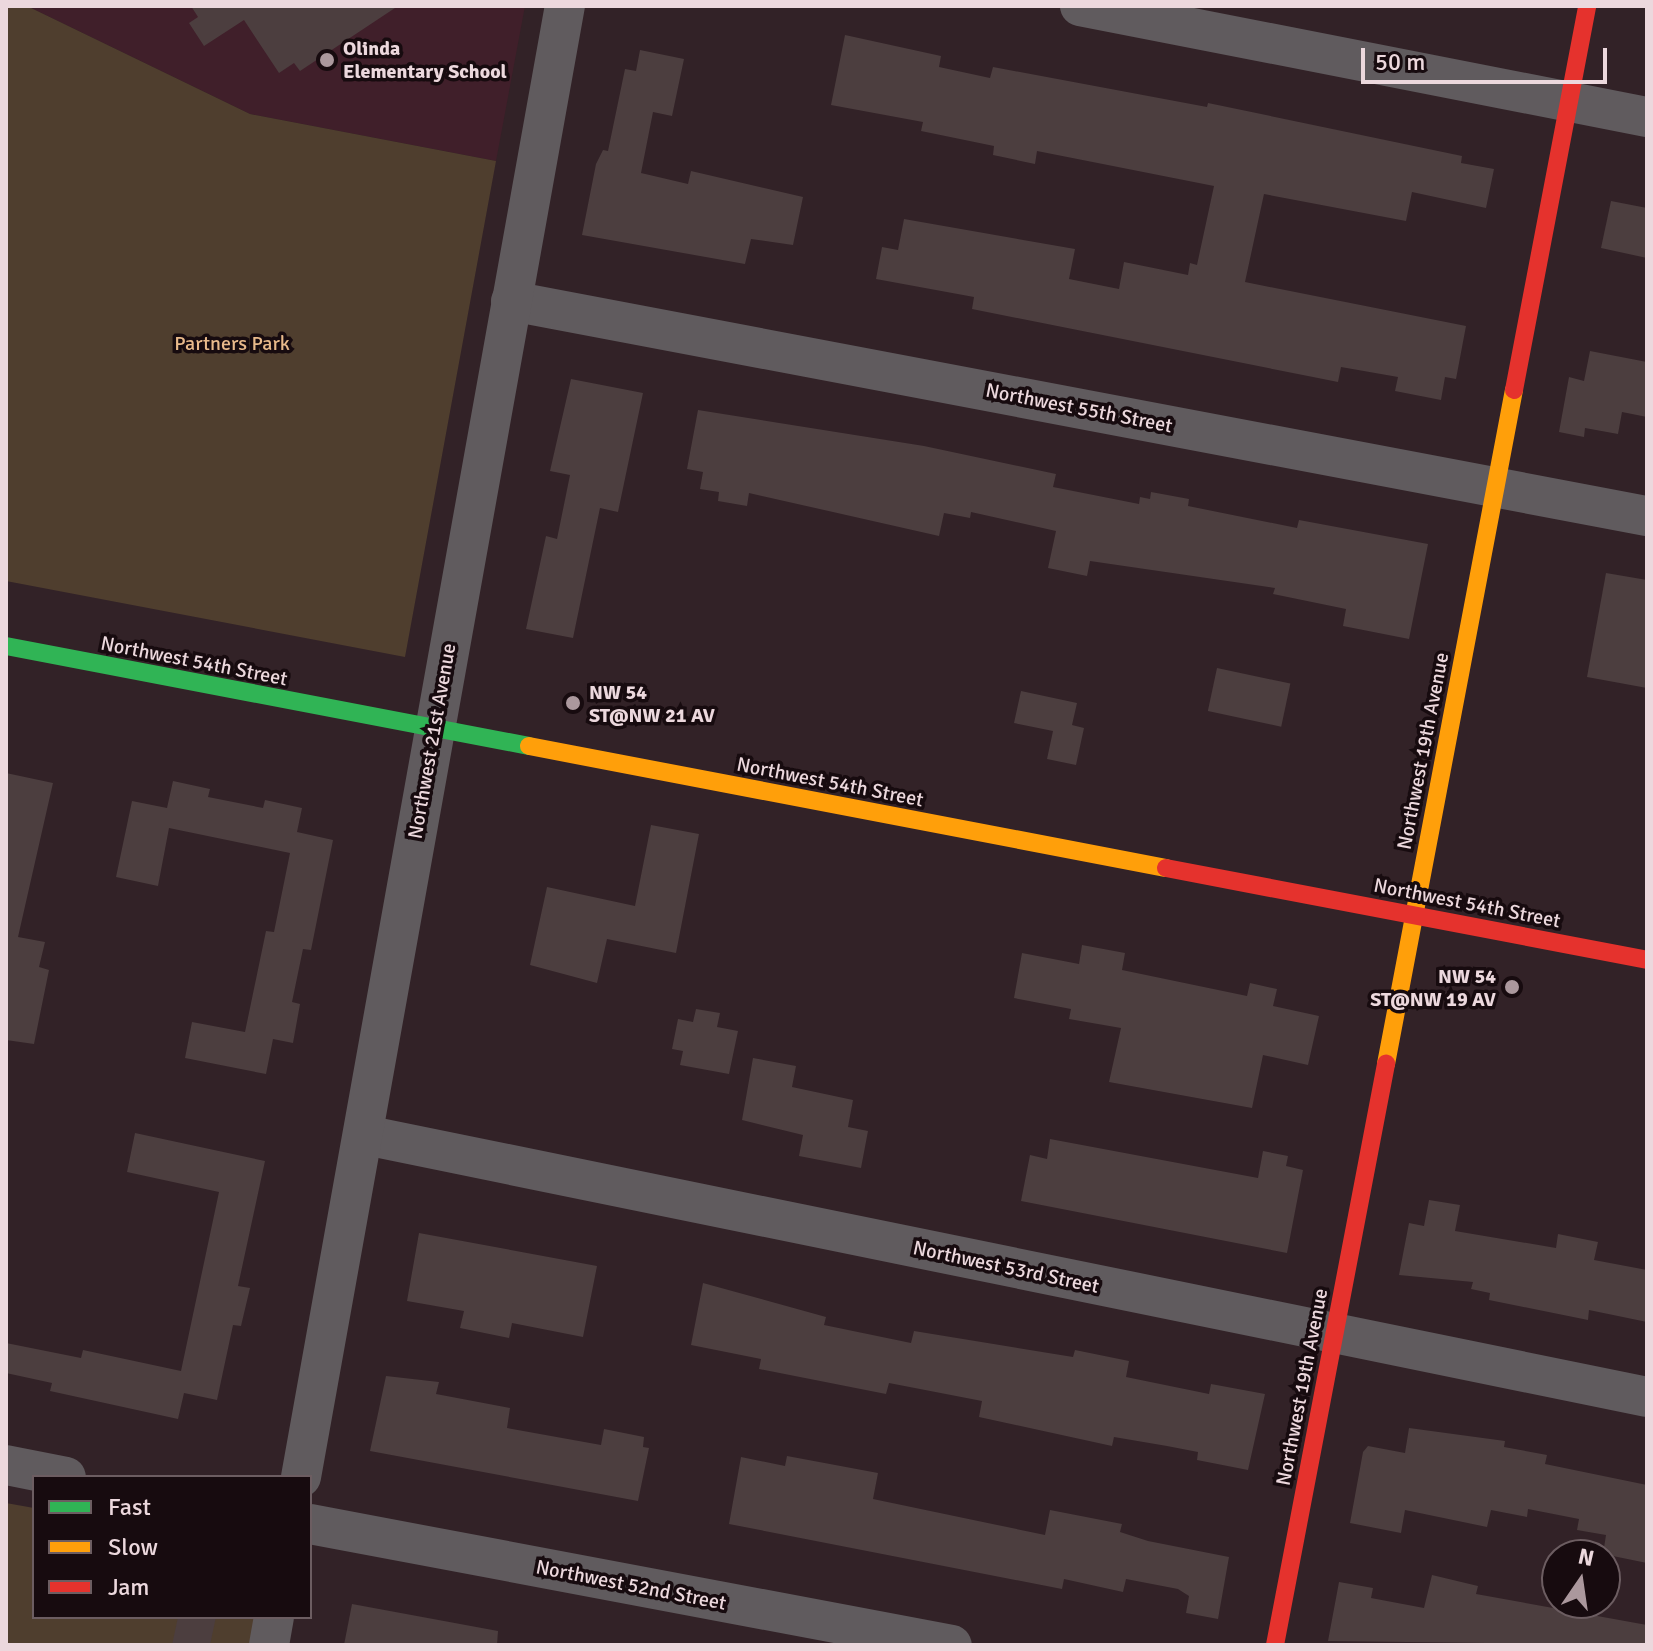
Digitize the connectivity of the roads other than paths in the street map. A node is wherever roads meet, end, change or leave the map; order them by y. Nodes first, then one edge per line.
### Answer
1 (565, 6) edge
2 (1080, 6) edge
3 (1587, 6) edge
4 (1569, 101) junction
5 (1647, 117) edge
6 (511, 301) junction
7 (1495, 487) junction
8 (1647, 516) edge
9 (6, 646) edge
10 (434, 730) junction
11 (1415, 915) junction
12 (1647, 960) edge
13 (365, 1135) junction
14 (1335, 1334) junction
15 (1647, 1397) edge
16 (6, 1465) edge
17 (56, 1475) edge
18 (301, 1475) edge
19 (312, 1524) edge
20 (274, 1619) edge
21 (269, 1645) edge
22 (952, 1645) edge
23 (1275, 1645) edge

1 - 6 street, Northwest 21st Avenue
2 - 4 street
3 - 4 street, Northwest 19th Avenue
4 - 5 street
4 - 7 street, Northwest 19th Avenue
6 - 7 street, Northwest 55th Street
6 - 10 street, Northwest 21st Avenue
7 - 8 street, Northwest 55th Street
7 - 11 street, Northwest 19th Avenue
9 - 10 street, Northwest 54th Street
10 - 11 street, Northwest 54th Street
10 - 13 street, Northwest 21st Avenue
11 - 12 street, Northwest 54th Street
11 - 14 street, Northwest 19th Avenue
13 - 14 street, Northwest 53rd Street
13 - 18 street, Northwest 21st Avenue
14 - 15 street, Northwest 53rd Street
14 - 23 street, Northwest 19th Avenue
16 - 17 street
19 - 22 street, Northwest 52nd Street
20 - 21 street

